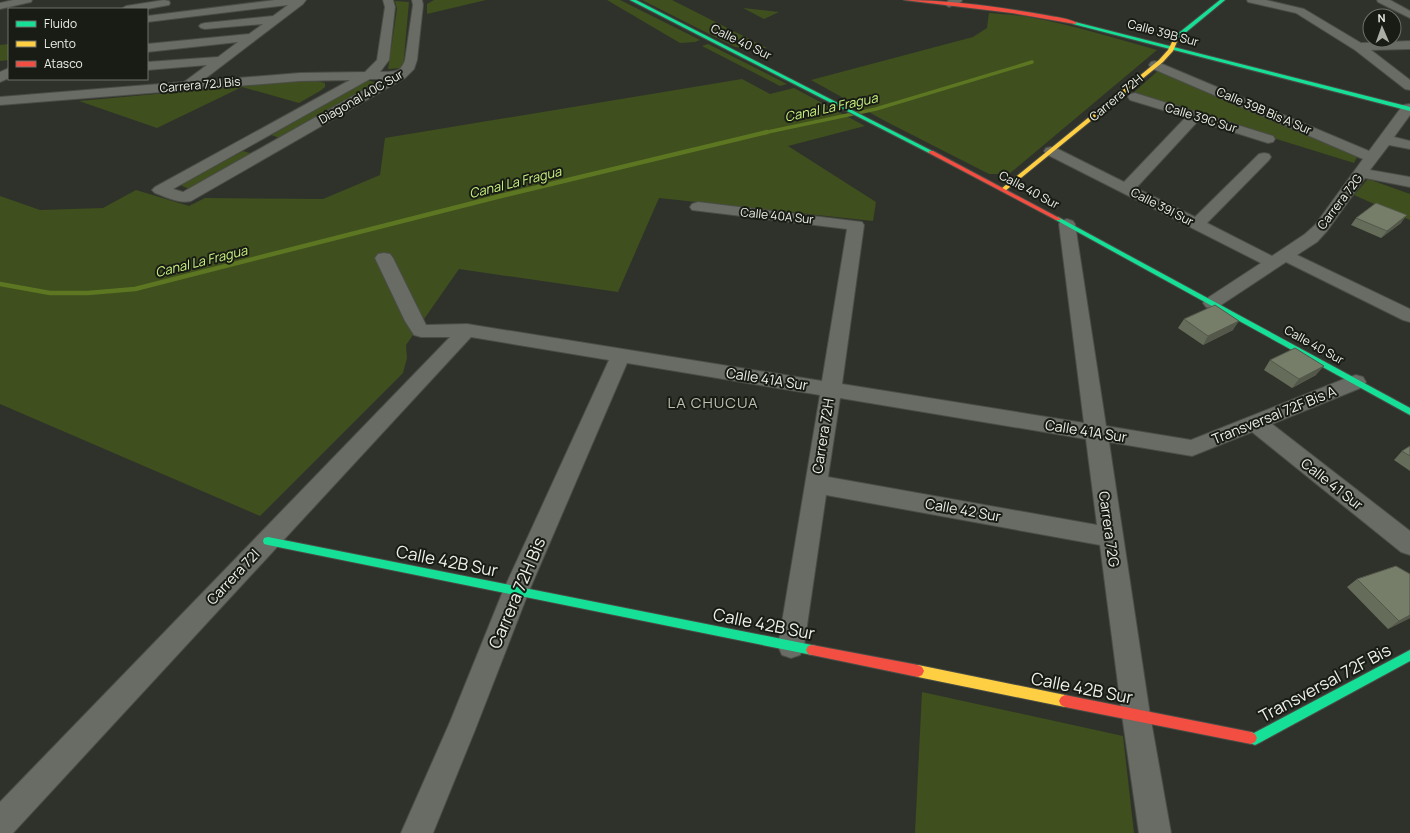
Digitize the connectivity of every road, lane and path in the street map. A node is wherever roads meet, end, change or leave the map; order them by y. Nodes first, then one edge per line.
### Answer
1 (27, 0) edge
2 (301, 0) edge
3 (388, 0) edge
4 (418, 0) edge
5 (632, 0) edge
6 (906, 0) edge
7 (1223, 0) edge
8 (1252, 0) edge
9 (1382, 0) edge
10 (175, 2) dead end
11 (953, 2) edge
12 (0, 6) edge
13 (133, 8) edge
14 (1410, 15) edge
15 (277, 18) junction
16 (148, 19) edge
17 (193, 28) dead end
18 (252, 38) junction
19 (1410, 45) edge
20 (1359, 47) junction
21 (148, 48) edge
22 (1172, 48) junction
23 (222, 60) junction
24 (1155, 65) junction
25 (148, 66) edge
26 (8, 73) edge
27 (369, 75) junction
28 (400, 75) junction
29 (0, 79) edge
30 (187, 86) junction
31 (1410, 86) edge
32 (1135, 97) dead end
33 (0, 101) edge
34 (1409, 109) edge
35 (1195, 116) junction
36 (1268, 139) dead end
37 (1386, 140) junction
38 (250, 141) junction
39 (1410, 145) edge
40 (273, 148) junction
41 (1051, 151) junction
42 (1264, 157) dead end
43 (1373, 158) junction
44 (1362, 173) junction
45 (1410, 182) edge
46 (1126, 189) junction
47 (1003, 190) junction
48 (698, 207) dead end
49 (1067, 224) junction
50 (1197, 224) junction
51 (856, 225) joint
52 (384, 258) dead end
53 (1279, 259) junction
54 (1212, 303) junction
55 (1410, 316) edge
56 (466, 330) junction
57 (620, 355) junction
58 (1356, 382) junction
59 (830, 390) junction
60 (1410, 412) edge
61 (1254, 423) junction
62 (1096, 433) junction
63 (1192, 448) joint
64 (816, 484) junction
65 (1110, 537) junction
66 (268, 541) junction
67 (1410, 546) edge
68 (516, 591) junction
69 (791, 646) junction
70 (1410, 655) edge
71 (1136, 715) junction
72 (1255, 739) joint
73 (0, 824) edge
74 (417, 833) edge
75 (1156, 833) edge

1 - 12 street
2 - 15 street
2 - 16 street
3 - 27 street, Diagonal 40C Sur
4 - 28 street, Diagonal 40C Sur
5 - 47 street, Calle 40 Sur
6 - 11 street, Calle 39B Sur
7 - 22 street, Carrera 72H
8 - 20 street
9 - 14 street
10 - 13 street
11 - 22 street, Calle 39B Sur
15 - 17 street
15 - 18 street
18 - 21 street
18 - 23 street
19 - 20 street
20 - 31 street
22 - 24 street, Carrera 72H
22 - 34 street, Calle 39B Sur
23 - 25 street
23 - 30 street
24 - 41 street, Carrera 72H
24 - 43 street, Calle 39B Bis A Sur
26 - 29 street
27 - 28 street, Carrera 72J Bis
27 - 30 street, Carrera 72J Bis
27 - 38 street, Diagonal 40C Sur
28 - 40 street, Diagonal 40C Sur
30 - 33 street, Carrera 72J Bis
32 - 35 street, Calle 39C Sur
34 - 37 street, Carrera 72G
35 - 36 street, Calle 39C Sur
35 - 46 street
37 - 39 street
37 - 43 street, Carrera 72G
38 - 40 street
38 - 40 street, Diagonal 40C Sur
41 - 46 street, Calle 39I Sur
41 - 47 street, Carrera 72H
42 - 50 street
43 - 44 street, Carrera 72G
44 - 45 street
44 - 53 street, Carrera 72G
46 - 50 street, Calle 39I Sur
47 - 49 street, Calle 40 Sur
48 - 51 street, Calle 40A Sur
49 - 54 street, Calle 40 Sur
49 - 62 street, Carrera 72G
50 - 53 street, Calle 39I Sur
51 - 59 street, Carrera 72H
52 - 56 street, Calle 41A Sur
53 - 54 street, Carrera 72G
53 - 55 street, Calle 39I Sur
54 - 58 street, Calle 40 Sur
56 - 57 street, Calle 41A Sur
56 - 66 street, Carrera 72I
57 - 59 street, Calle 41A Sur
57 - 68 street, Carrera 72H Bis
58 - 60 street, Calle 40 Sur
58 - 61 street, Transversal 72F Bis A
59 - 62 street, Calle 41A Sur
59 - 64 street, Carrera 72H
61 - 63 street, Transversal 72F Bis A
61 - 67 street, Calle 41 Sur
62 - 63 street, Calle 41A Sur
62 - 65 street, Carrera 72G
64 - 65 street, Calle 42 Sur
64 - 69 street, Carrera 72H
65 - 71 street, Carrera 72G
66 - 68 street, Calle 42B Sur
66 - 73 street, Carrera 72I
68 - 69 street, Calle 42B Sur
68 - 74 street, Carrera 72H Bis
69 - 71 street, Calle 42B Sur
70 - 72 street, Transversal 72F Bis
71 - 72 street, Calle 42B Sur
71 - 75 street, Carrera 72G

